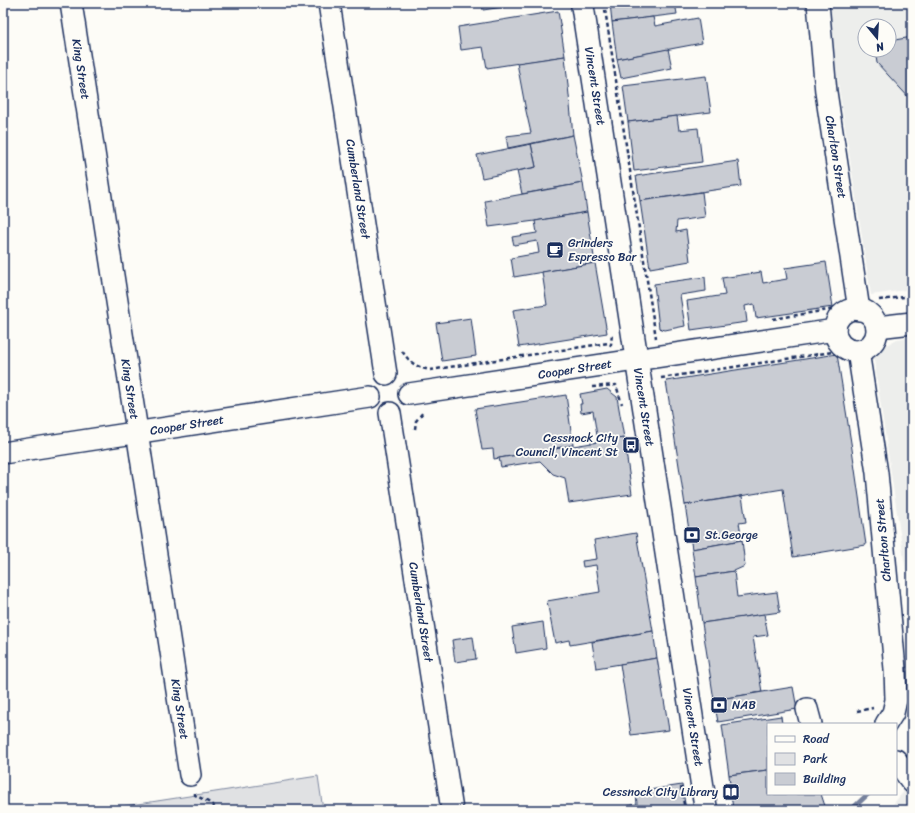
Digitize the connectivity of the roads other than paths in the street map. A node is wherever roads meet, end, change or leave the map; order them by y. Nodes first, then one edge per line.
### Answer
1 (71, 3) edge
2 (329, 3) edge
3 (582, 3) edge
4 (818, 3) edge
5 (859, 310) junction
6 (912, 322) edge
7 (876, 327) junction
8 (835, 330) junction
9 (848, 351) junction
10 (636, 359) junction
11 (386, 374) junction
12 (409, 394) junction
13 (370, 397) junction
14 (390, 413) junction
15 (137, 433) junction
16 (3, 453) edge
17 (886, 723) edge
18 (897, 761) edge
19 (190, 775) road end
20 (911, 781) edge
21 (452, 810) edge
22 (706, 810) edge

1 - 15 street, King Street
2 - 11 street, Cumberland Street
3 - 10 main road, Vincent Street
4 - 5 street, Charlton Street
5 - 7 street
5 - 8 street
6 - 7 street
7 - 9 street
8 - 9 street
8 - 10 street, Cooper Street
9 - 17 street, Charlton Street
10 - 12 street, Cooper Street
10 - 22 main road, Vincent Street
11 - 12 street
11 - 13 street
12 - 14 street
13 - 14 street
13 - 15 street, Cooper Street
14 - 21 street, Cumberland Street
15 - 16 street, Cooper Street
15 - 19 street, King Street
18 - 20 street

